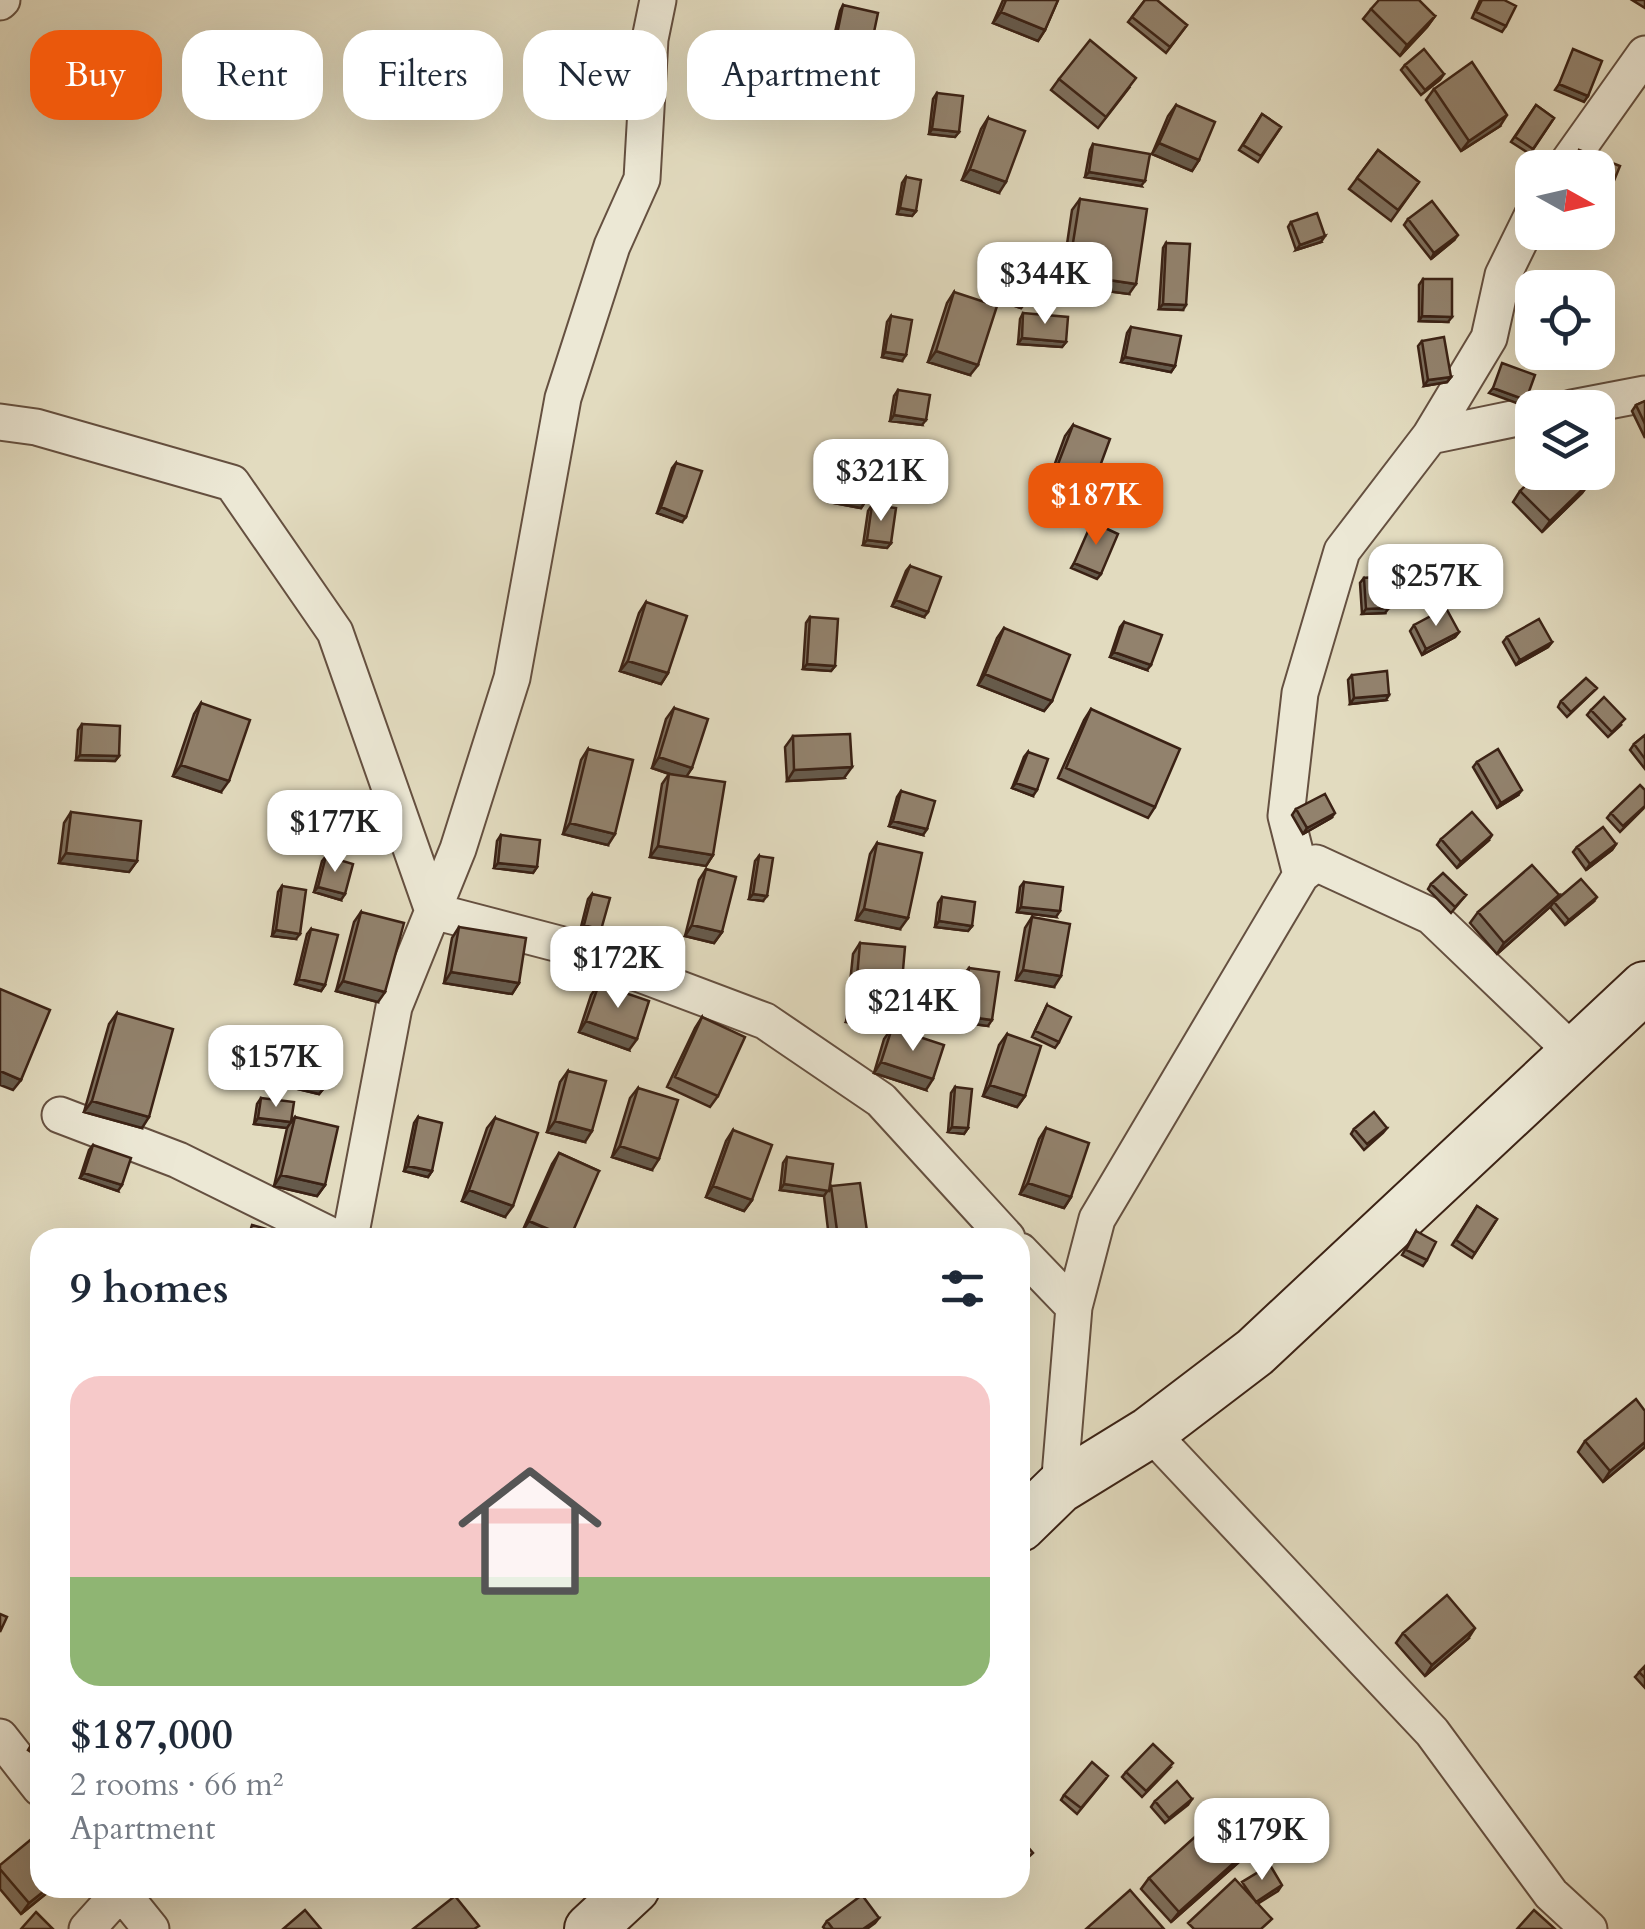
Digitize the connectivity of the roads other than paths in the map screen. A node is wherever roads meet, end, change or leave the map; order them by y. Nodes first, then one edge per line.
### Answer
1 (658, 0) edge
2 (1645, 54) edge
3 (1577, 150) edge
4 (1516, 250) edge
5 (1645, 394) edge
6 (1615, 400) edge
7 (1515, 418) edge
8 (0, 422) edge
9 (1430, 436) junction
10 (1301, 875) junction
11 (432, 911) junction
12 (1645, 987) edge
13 (1574, 1053) junction
14 (60, 1115) dead end
15 (316, 1228) edge
16 (352, 1228) edge
17 (998, 1228) edge
18 (1030, 1261) edge
19 (1074, 1307) junction
20 (1150, 1432) junction
21 (1060, 1488) junction
22 (1030, 1516) edge
23 (0, 1736) edge
24 (30, 1775) edge
25 (113, 1898) edge
26 (128, 1898) edge
27 (623, 1898) edge
28 (87, 1929) edge
29 (151, 1929) edge
30 (590, 1929) edge
31 (1589, 1929) edge

1 - 11 street
2 - 3 street
4 - 9 street
5 - 6 street
7 - 9 street
8 - 11 street
9 - 10 street
10 - 13 street
10 - 19 street
11 - 16 street
11 - 17 street
12 - 13 main road
13 - 20 main road
14 - 15 street
18 - 19 street
19 - 21 street
20 - 21 main road
20 - 31 street
21 - 22 main road
23 - 24 street
25 - 28 street
26 - 29 street
27 - 30 main road

